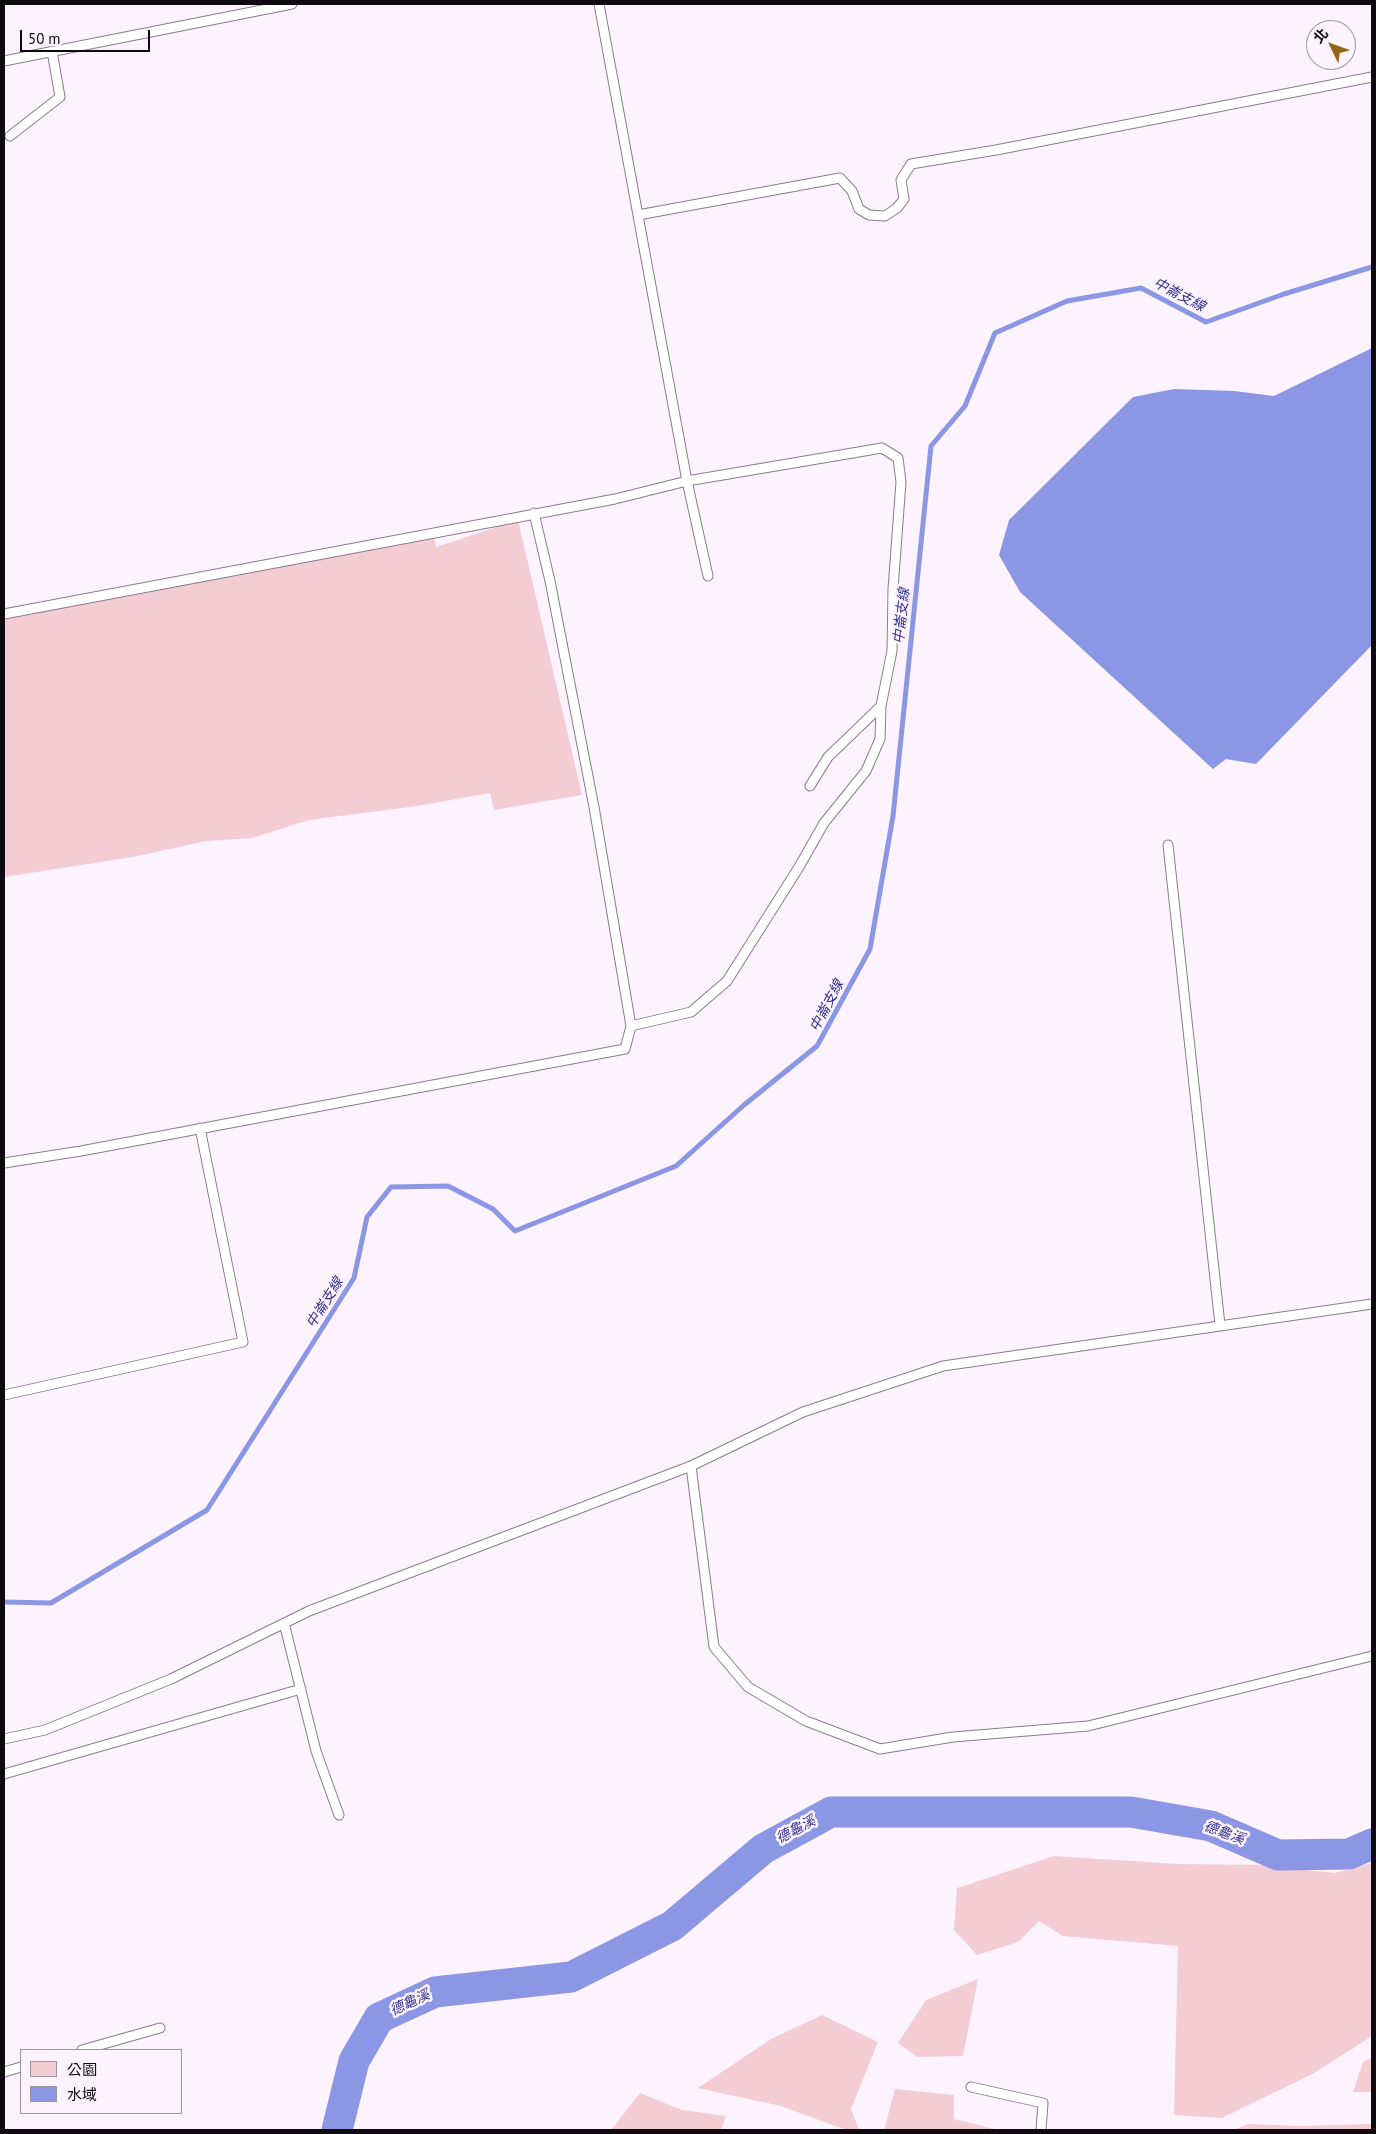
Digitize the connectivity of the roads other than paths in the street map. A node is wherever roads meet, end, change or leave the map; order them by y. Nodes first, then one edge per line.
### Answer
1 (292, 4) edge
2 (599, 4) edge
3 (52, 51) junction
4 (4, 60) edge
5 (1372, 77) edge
6 (10, 136) dead end
7 (638, 215) junction
8 (687, 480) junction
9 (534, 514) junction
10 (708, 576) dead end
11 (4, 614) edge
12 (882, 706) junction
13 (810, 786) dead end
14 (1168, 845) dead end
15 (631, 1026) junction
16 (200, 1128) junction
17 (4, 1163) edge
18 (1372, 1304) edge
19 (1220, 1325) junction
20 (4, 1395) edge
21 (691, 1466) junction
22 (284, 1623) junction
23 (1372, 1656) edge
24 (301, 1689) junction
25 (4, 1739) edge
26 (4, 1774) edge
27 (339, 1816) dead end
28 (160, 2028) dead end
29 (86, 2049) edge
30 (20, 2067) edge
31 (4, 2072) edge
32 (970, 2087) dead end
33 (1041, 2130) edge

1 - 3 lane
2 - 7 lane
3 - 4 lane
3 - 6 lane
5 - 7 lane
7 - 8 lane
8 - 9 lane
8 - 10 lane
8 - 12 lane
9 - 11 lane
9 - 15 lane
12 - 13 lane
12 - 15 lane
14 - 19 lane
15 - 16 lane
16 - 17 lane
16 - 20 lane
18 - 19 lane
19 - 21 lane
21 - 22 lane
21 - 23 lane
22 - 24 lane
22 - 25 lane
24 - 26 lane
24 - 27 lane
28 - 29 lane
30 - 31 lane
32 - 33 lane

